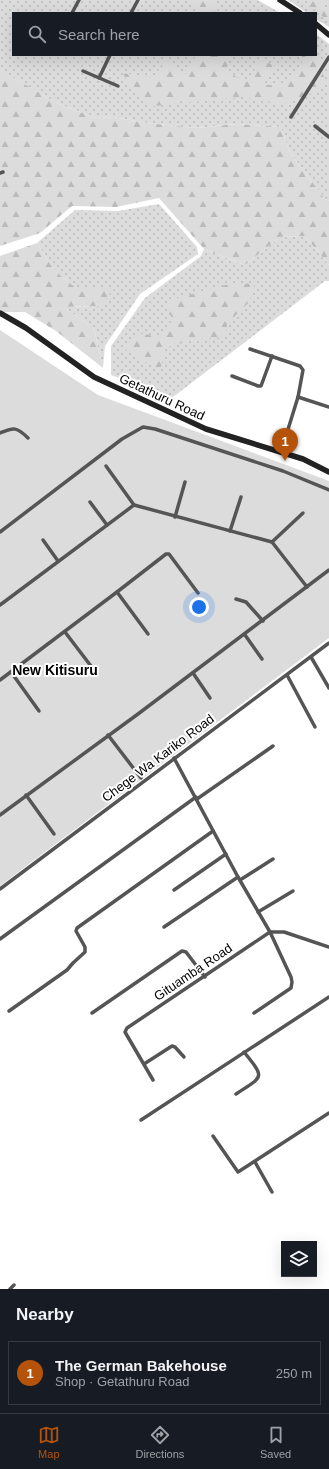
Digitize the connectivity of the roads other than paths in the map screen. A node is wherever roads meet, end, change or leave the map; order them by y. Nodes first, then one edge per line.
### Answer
1 (79, 0) edge
2 (138, 0) edge
3 (280, 0) edge
4 (73, 12) edge
5 (132, 12) edge
6 (298, 12) edge
7 (317, 25) edge
8 (329, 35) edge
9 (110, 56) edge
10 (329, 57) edge
11 (83, 71) dead end
12 (99, 78) junction
13 (118, 86) dead end
14 (291, 117) dead end
15 (315, 126) dead end
16 (329, 136) edge
17 (0, 313) edge
18 (250, 349) dead end
19 (272, 356) junction
20 (232, 376) dead end
21 (298, 397) junction
22 (329, 407) edge
23 (0, 433) edge
24 (28, 438) dead end
25 (281, 452) junction
26 (106, 466) dead end
27 (329, 472) edge
28 (185, 482) dead end
29 (329, 490) edge
30 (241, 497) dead end
31 (90, 502) dead end
32 (134, 505) junction
33 (303, 513) dead end
34 (174, 516) junction
35 (107, 525) junction
36 (230, 531) junction
37 (0, 532) edge
38 (43, 540) dead end
39 (272, 542) junction
40 (58, 562) junction
41 (329, 570) edge
42 (307, 587) junction
43 (117, 592) junction
44 (198, 593) dead end
45 (0, 598) edge
46 (236, 599) dead end
47 (2, 604) edge
48 (263, 621) junction
49 (65, 632) junction
50 (148, 634) dead end
51 (245, 635) junction
52 (329, 643) edge
53 (311, 657) junction
54 (262, 659) dead end
55 (11, 672) junction
56 (193, 673) junction
57 (97, 674) dead end
58 (287, 674) junction
59 (0, 680) edge
60 (329, 688) edge
61 (210, 698) dead end
62 (39, 711) dead end
63 (316, 727) dead end
64 (108, 735) junction
65 (273, 746) dead end
66 (174, 758) junction
67 (142, 778) dead end
68 (26, 795) junction
69 (196, 798) junction
70 (0, 815) edge
71 (213, 831) junction
72 (54, 834) dead end
73 (226, 854) junction
74 (273, 859) dead end
75 (239, 879) junction
76 (0, 889) edge
77 (174, 890) dead end
78 (293, 892) dead end
79 (258, 912) junction
80 (164, 927) dead end
81 (270, 932) junction
82 (0, 939) edge
83 (329, 947) edge
84 (205, 977) junction
85 (329, 997) edge
86 (10, 1011) dead end
87 (92, 1013) dead end
88 (254, 1013) dead end
89 (244, 1052) junction
90 (184, 1057) dead end
91 (144, 1064) junction
92 (153, 1080) dead end
93 (236, 1094) dead end
94 (329, 1113) edge
95 (141, 1120) dead end
96 (213, 1136) dead end
97 (255, 1162) junction
98 (272, 1192) dead end
99 (14, 1285) dead end
100 (10, 1289) edge

1 - 4 street
2 - 5 street
3 - 6 main road
7 - 8 main road
9 - 12 street
10 - 14 street
11 - 12 street
12 - 13 street
15 - 16 street
17 - 25 main road, Getathuru Road
18 - 19 street
19 - 20 street
19 - 21 street
21 - 22 street
21 - 25 street
23 - 24 street
25 - 27 main road, Getathuru Road
26 - 32 street
28 - 34 street
29 - 37 street
30 - 36 street
31 - 35 street
32 - 34 street
32 - 35 street
33 - 39 street
34 - 36 street
35 - 40 street
36 - 39 street
38 - 40 street
39 - 42 street
40 - 47 street
41 - 42 street
42 - 48 street
43 - 44 street
43 - 49 street
43 - 50 street
45 - 47 street
46 - 48 street
48 - 51 street
49 - 55 street
49 - 57 street
51 - 54 street
51 - 56 street
52 - 53 street, Chege Wa Kariko Road
53 - 58 street, Chege Wa Kariko Road
53 - 60 street
55 - 59 street
55 - 62 street
56 - 61 street
56 - 64 street
58 - 63 street
58 - 66 street, Chege Wa Kariko Road
64 - 67 street
64 - 68 street
65 - 69 street
66 - 69 street
66 - 76 street, Chege Wa Kariko Road
68 - 70 street
68 - 72 street
69 - 71 street
69 - 82 street
71 - 73 street
71 - 86 street
73 - 75 street
73 - 77 street
74 - 75 street
75 - 79 street
75 - 80 street
78 - 79 street
79 - 81 street
81 - 83 street
81 - 84 street, Gituamba Road
81 - 88 street
84 - 87 street
84 - 91 street, Gituamba Road
85 - 89 street
89 - 93 street
89 - 95 street
90 - 91 street
91 - 92 street, Gituamba Road
94 - 97 street
96 - 97 street
97 - 98 street
99 - 100 street

